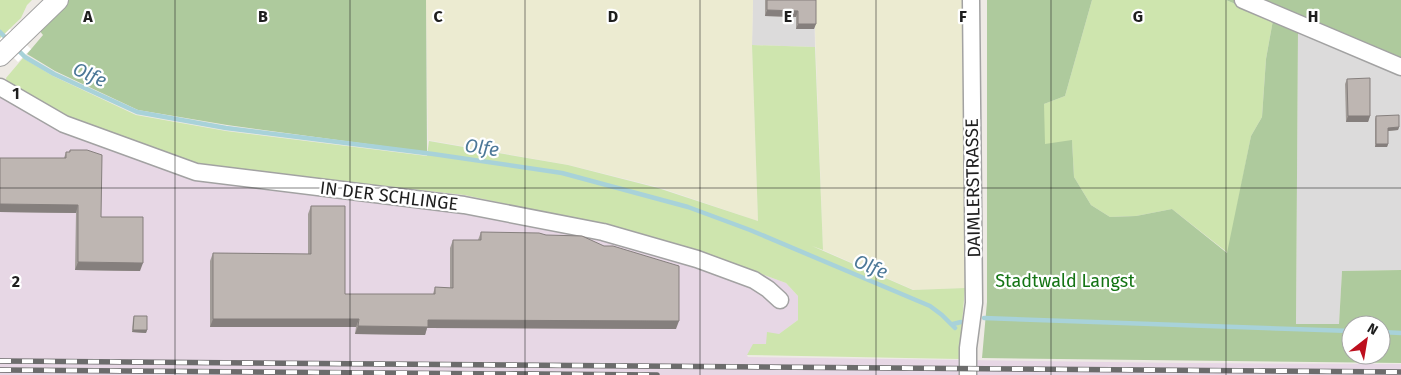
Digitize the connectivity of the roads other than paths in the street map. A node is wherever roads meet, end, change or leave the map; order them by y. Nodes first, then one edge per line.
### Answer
1 (58, 0) edge
2 (971, 0) edge
3 (1243, 0) edge
4 (9, 48) edge
5 (1401, 67) edge
6 (0, 88) edge
7 (780, 300) dead end
8 (968, 375) edge

1 - 4 street
2 - 8 street, DAIMLERSTRASSE
3 - 5 street
6 - 7 street, IN DER SCHLINGE

